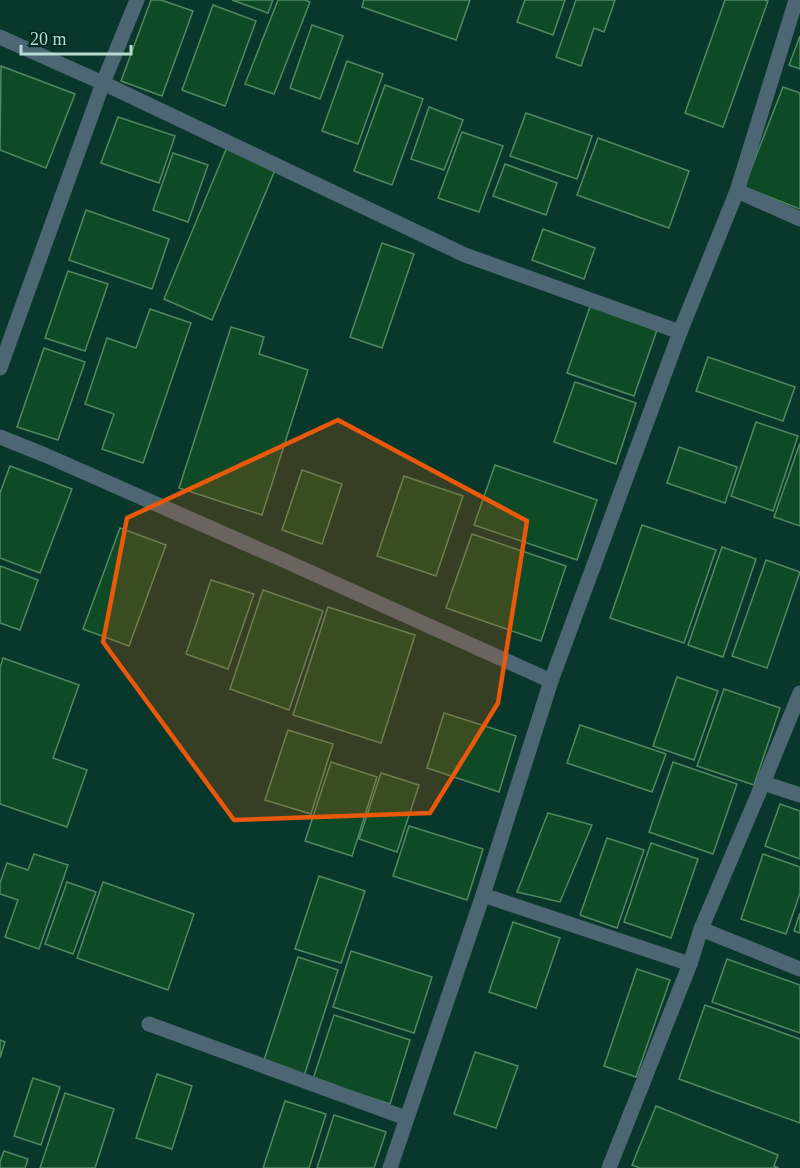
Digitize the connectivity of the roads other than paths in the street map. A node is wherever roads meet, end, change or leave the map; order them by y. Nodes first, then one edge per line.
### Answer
1 (136, 0) edge
2 (796, 0) edge
3 (0, 37) edge
4 (103, 82) junction
5 (737, 191) junction
6 (800, 219) edge
7 (680, 332) junction
8 (0, 368) edge
9 (0, 436) edge
10 (551, 681) junction
11 (800, 693) edge
12 (763, 783) junction
13 (800, 795) edge
14 (483, 895) junction
15 (700, 928) junction
16 (690, 964) junction
17 (800, 969) edge
18 (149, 1024) dead end
19 (406, 1118) junction
20 (390, 1168) edge
21 (609, 1168) edge

1 - 4 street
2 - 5 street
3 - 4 street
4 - 7 street
4 - 8 street
5 - 6 street
5 - 7 street
7 - 10 street
9 - 10 street
10 - 14 street
11 - 12 street
12 - 13 street
12 - 15 street
14 - 16 street
14 - 19 street
15 - 16 street
15 - 17 street
16 - 21 street
18 - 19 street
19 - 20 street

